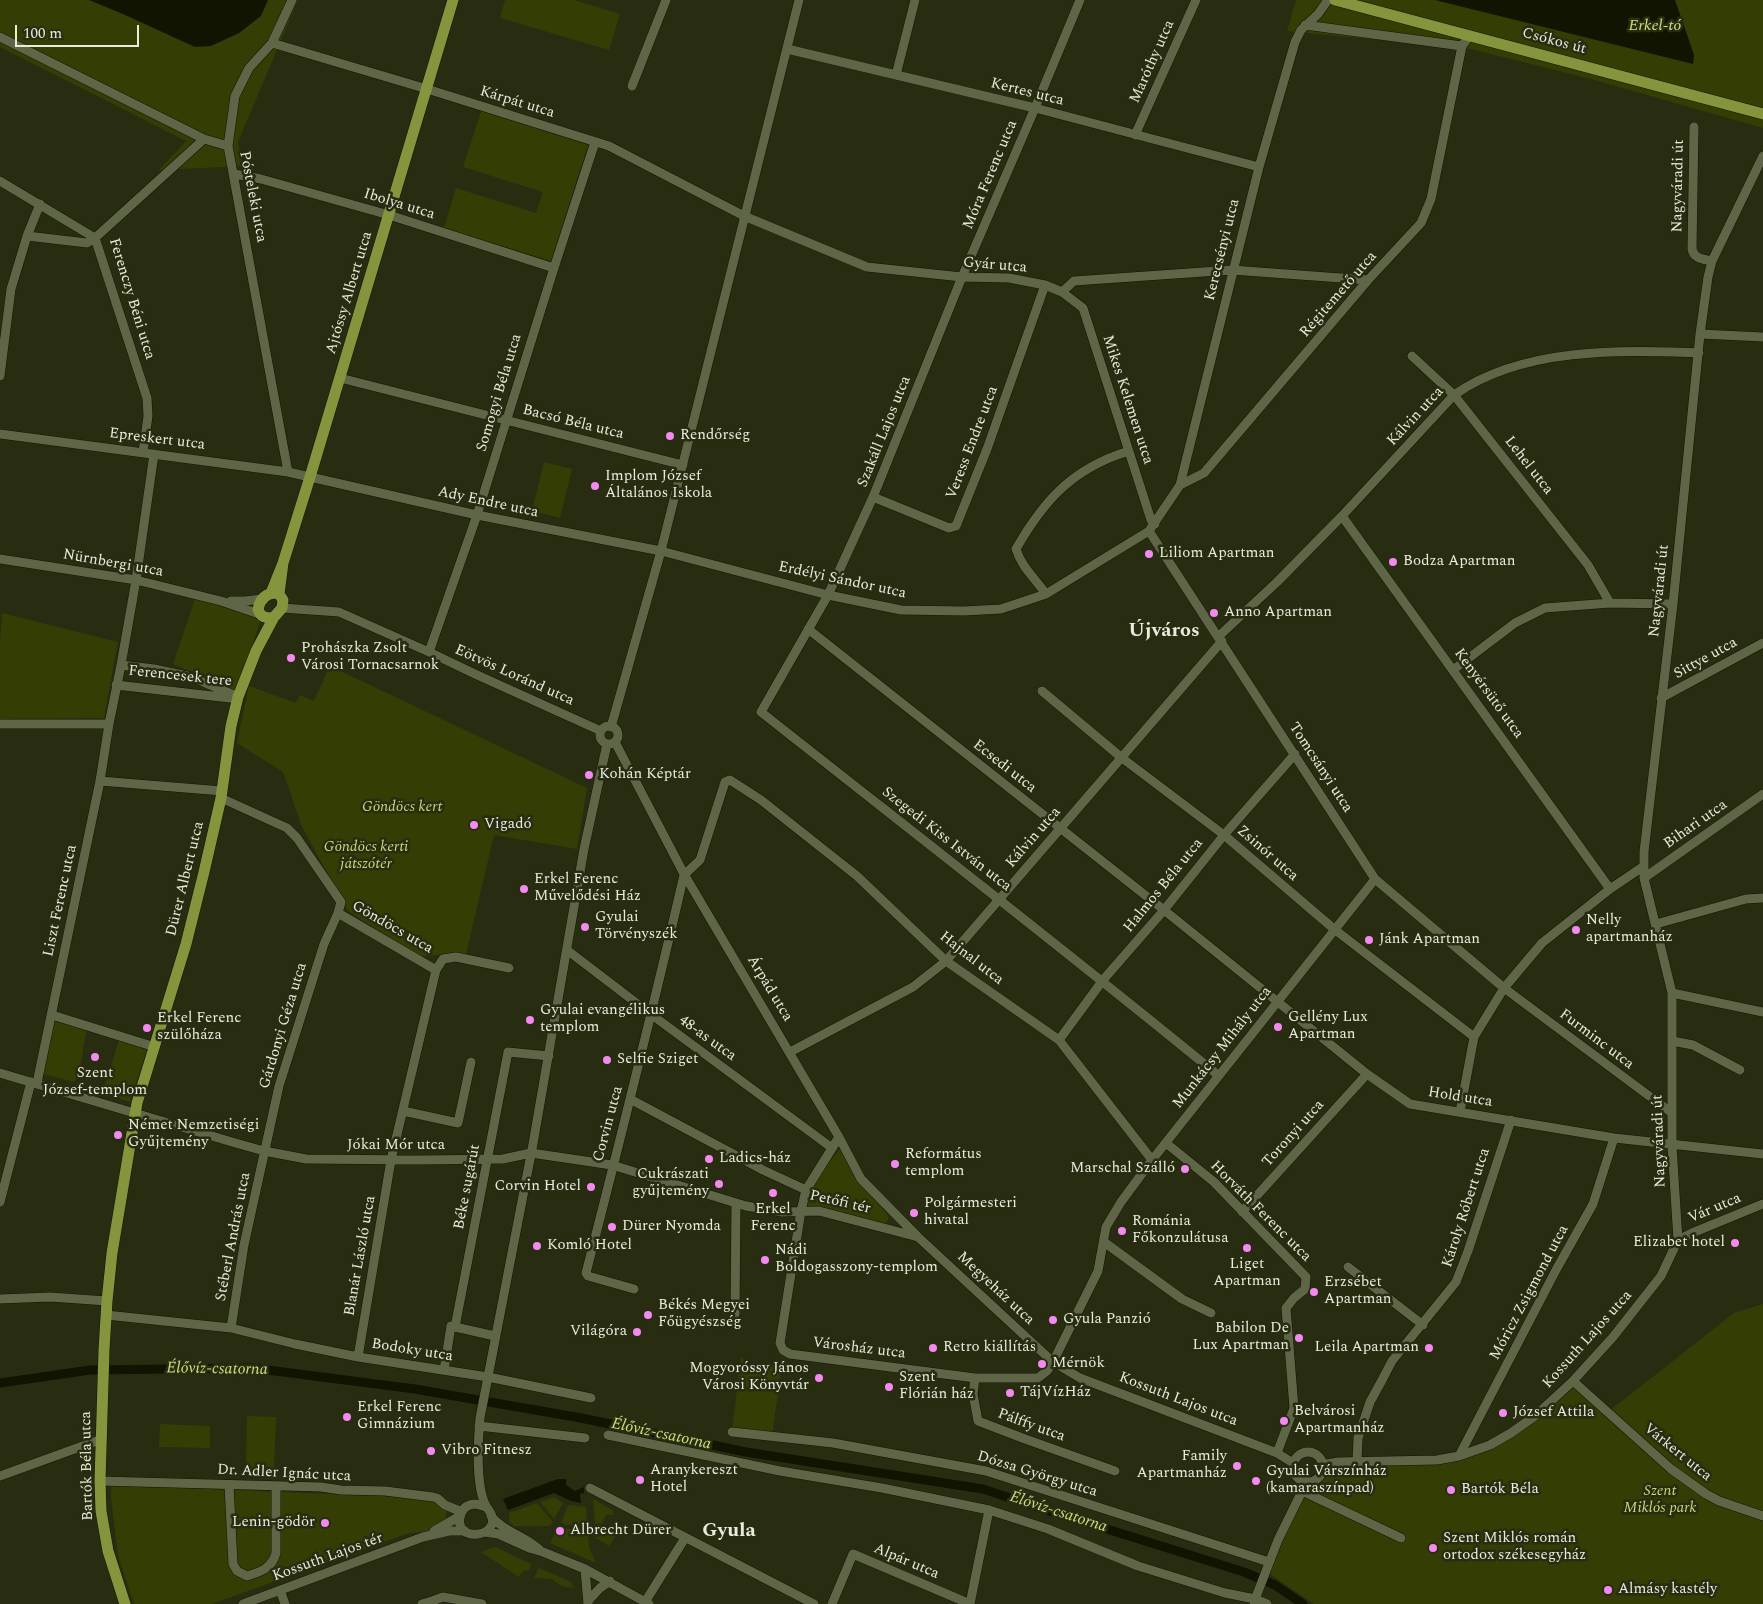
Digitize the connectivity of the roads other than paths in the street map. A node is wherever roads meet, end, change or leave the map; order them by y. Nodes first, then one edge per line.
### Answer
1 (292, 0) edge
2 (453, 0) edge
3 (666, 0) edge
4 (799, 0) edge
5 (915, 0) edge
6 (1080, 0) edge
7 (1196, 0) edge
8 (1328, 0) edge
9 (1336, 0) edge
10 (1305, 25) junction
11 (1470, 35) junction
12 (0, 37) edge
13 (272, 43) junction
14 (1462, 46) junction
15 (787, 49) junction
16 (896, 75) junction
17 (632, 86) dead end
18 (426, 89) junction
19 (1035, 108) junction
20 (1763, 114) edge
21 (1694, 127) dead end
22 (1135, 135) junction
23 (204, 138) junction
24 (595, 142) junction
25 (228, 146) junction
26 (1763, 156) edge
27 (1259, 167) junction
28 (234, 174) junction
29 (0, 180) edge
30 (40, 204) junction
31 (389, 215) junction
32 (744, 216) junction
33 (27, 236) junction
34 (95, 238) junction
35 (1712, 261) junction
36 (554, 268) junction
37 (1232, 270) junction
38 (962, 277) junction
39 (1368, 280) junction
40 (1045, 285) junction
41 (1062, 292) junction
42 (1700, 334) junction
43 (1763, 337) edge
44 (1699, 353) junction
45 (1412, 356) dead end
46 (0, 376) edge
47 (340, 378) junction
48 (1454, 394) junction
49 (506, 420) junction
50 (0, 434) edge
51 (1129, 451) junction
52 (143, 452) junction
53 (154, 454) junction
54 (683, 465) junction
55 (288, 472) junction
56 (310, 477) junction
57 (1180, 485) junction
58 (873, 496) junction
59 (477, 515) junction
60 (1342, 516) junction
61 (1152, 527) junction
62 (661, 551) junction
63 (0, 559) edge
64 (136, 580) junction
65 (1046, 594) junction
66 (828, 595) junction
67 (275, 599) junction
68 (221, 601) junction
69 (1610, 602) junction
70 (1672, 604) junction
71 (265, 616) junction
72 (808, 629) junction
73 (1221, 639) junction
74 (1763, 643) edge
75 (429, 652) junction
76 (121, 666) junction
77 (1453, 670) junction
78 (116, 685) junction
79 (1042, 691) dead end
80 (238, 697) junction
81 (1662, 698) junction
82 (0, 724) edge
83 (109, 724) junction
84 (611, 727) junction
85 (602, 731) junction
86 (612, 746) junction
87 (1295, 754) junction
88 (1122, 758) junction
89 (100, 781) junction
90 (221, 794) junction
91 (1763, 794) edge
92 (1060, 829) junction
93 (1224, 835) junction
94 (1644, 866) junction
95 (684, 874) junction
96 (1644, 878) junction
97 (1375, 879) junction
98 (1610, 889) junction
99 (1763, 898) edge
100 (998, 900) junction
101 (1164, 910) junction
102 (338, 912) junction
103 (1656, 924) junction
104 (1334, 929) junction
105 (567, 950) junction
106 (946, 961) junction
107 (509, 968) dead end
108 (436, 970) junction
109 (1103, 980) junction
110 (1504, 988) junction
111 (1672, 993) junction
112 (1278, 1000) junction
113 (1763, 1012) edge
114 (52, 1015) junction
115 (652, 1015) junction
116 (1474, 1037) junction
117 (1059, 1040) junction
118 (1672, 1041) junction
119 (155, 1047) junction
120 (790, 1052) junction
121 (549, 1056) junction
122 (471, 1062) dead end
123 (1740, 1070) dead end
124 (0, 1073) edge
125 (1367, 1074) junction
126 (1219, 1076) junction
127 (34, 1083) junction
128 (630, 1099) junction
129 (403, 1112) junction
130 (1460, 1112) junction
131 (135, 1113) junction
132 (1672, 1114) junction
133 (1511, 1120) junction
134 (839, 1137) junction
135 (1614, 1138) junction
136 (1166, 1143) junction
137 (1672, 1146) junction
138 (832, 1148) junction
139 (264, 1151) junction
140 (531, 1153) junction
141 (1763, 1154) edge
142 (487, 1159) junction
143 (391, 1160) junction
144 (1152, 1160) junction
145 (612, 1165) junction
146 (806, 1190) junction
147 (0, 1202) edge
148 (736, 1203) junction
149 (1763, 1204) edge
150 (801, 1211) junction
151 (1242, 1212) junction
152 (900, 1218) junction
153 (893, 1230) junction
154 (918, 1237) junction
155 (1678, 1240) junction
156 (1104, 1242) junction
157 (1348, 1266) dead end
158 (634, 1289) dead end
159 (0, 1299) edge
160 (107, 1301) junction
161 (1211, 1313) dead end
162 (735, 1314) dead end
163 (106, 1315) junction
164 (1423, 1324) junction
165 (455, 1327) junction
166 (231, 1328) junction
167 (495, 1336) junction
168 (358, 1357) junction
169 (1053, 1362) junction
170 (444, 1370) junction
171 (488, 1377) junction
172 (975, 1378) junction
173 (1573, 1381) junction
174 (591, 1398) dead end
175 (480, 1422) junction
176 (732, 1432) dead end
177 (608, 1435) dead end
178 (585, 1438) dead end
179 (102, 1439) junction
180 (478, 1453) junction
181 (1277, 1453) junction
182 (1459, 1456) junction
183 (1357, 1462) junction
184 (1293, 1463) junction
185 (1322, 1465) junction
186 (1115, 1471) dead end
187 (0, 1476) edge
188 (1307, 1481) junction
189 (100, 1482) junction
190 (229, 1485) junction
191 (276, 1486) junction
192 (590, 1488) dead end
193 (1302, 1491) junction
194 (469, 1505) junction
195 (486, 1507) junction
196 (989, 1510) junction
197 (461, 1514) junction
198 (491, 1516) junction
199 (1763, 1516) edge
200 (465, 1531) junction
201 (485, 1532) junction
202 (423, 1538) junction
203 (685, 1538) junction
204 (1401, 1538) dead end
205 (542, 1552) junction
206 (1268, 1564) junction
207 (585, 1568) junction
208 (610, 1581) junction
209 (280, 1590) junction
210 (1255, 1599) edge
211 (433, 1602) edge
212 (588, 1603) edge
213 (647, 1603) edge
214 (125, 1604) edge
215 (243, 1604) edge
216 (285, 1604) edge
217 (422, 1604) edge
218 (482, 1604) edge
219 (814, 1604) edge
220 (832, 1604) edge
221 (970, 1604) edge
222 (1267, 1604) edge

1 - 13 street
2 - 18 main road, Ajtóssy Albert utca
3 - 17 street
4 - 15 street
5 - 16 street
6 - 19 street, Móra Ferenc utca
7 - 22 street, Maróthy utca
8 - 10 street, Kerecsényi utca
9 - 11 main road, Csókos út
10 - 14 street
10 - 27 street, Kerecsényi utca
11 - 14 street, Régitemető utca
11 - 20 main road, Csókos út
12 - 23 street, Pósteleki utca
13 - 18 street, Kárpát utca
13 - 25 street
14 - 39 street, Régitemető utca
15 - 16 street, Kertes utca
15 - 32 street
16 - 19 street, Kertes utca
18 - 24 street, Kárpát utca
18 - 31 main road, Ajtóssy Albert utca
19 - 22 street, Kertes utca
19 - 38 street, Móra Ferenc utca
21 - 35 street, Nagyváradi út
22 - 27 street, Kertes utca
23 - 25 street, Pósteleki utca
23 - 34 street, Ferenczy Béni utca
24 - 32 street, Kárpát utca
24 - 36 street, Somogyi Béla utca
25 - 28 street, Pósteleki utca
26 - 35 street, Nagyváradi út
27 - 37 street, Kerecsényi utca
28 - 31 street, Ibolya utca
28 - 55 street, Pósteleki utca
29 - 30 street
30 - 33 street
30 - 34 street
31 - 36 street, Ibolya utca
31 - 47 main road, Ajtóssy Albert utca
32 - 38 street, Gyár utca
32 - 54 street
33 - 34 street
33 - 46 street
34 - 52 street, Ferenczy Béni utca
35 - 42 street, Nagyváradi út
36 - 49 street, Somogyi Béla utca
37 - 39 street
37 - 41 street
37 - 57 street, Kerecsényi utca
38 - 40 street, Gyár utca
38 - 58 street, Szakáll Lajos utca
39 - 57 street, Régitemető utca
40 - 41 street, Gyár utca
40 - 58 street, Veress Endre utca
41 - 51 street, Mikes Kelemen utca
42 - 43 street
42 - 44 street, Nagyváradi út
44 - 48 street, Kálvin utca
44 - 70 street, Nagyváradi út
45 - 48 street, Lehel utca
47 - 49 street, Bacsó Béla utca
47 - 56 main road, Ajtóssy Albert utca
48 - 60 street, Kálvin utca
48 - 69 street, Lehel utca
49 - 54 street, Bacsó Béla utca
49 - 59 street, Somogyi Béla utca
50 - 52 street, Epreskert utca
51 - 61 street, Mikes Kelemen utca
51 - 65 street
52 - 53 street, Epreskert utca
53 - 55 street, Epreskert utca
53 - 64 street, Ferencesek tere
54 - 62 street
55 - 56 street, Epreskert utca
56 - 59 street, Ady Endre utca
56 - 67 main road, Ajtóssy Albert utca
57 - 61 street
58 - 66 street, Szakáll Lajos utca
59 - 62 street, Ady Endre utca
59 - 75 street, Somogyi Béla utca
60 - 73 street, Kálvin utca
60 - 77 street, Kenyérsütő utca
61 - 65 street, Erdélyi Sándor utca
61 - 73 street, Tomcsányi utca
62 - 66 street, Erdélyi Sándor utca
62 - 84 street
63 - 64 street, Nürnbergi utca
64 - 68 street, Nürnbergi utca
64 - 76 street, Ferencesek tere
65 - 66 street, Erdélyi Sándor utca
66 - 72 street, Szegedi Kiss István utca
67 - 68 street, Nürnbergi utca
67 - 71 main road
67 - 71 main road, Ajtóssy Albert utca
67 - 75 street, Eötvös Loránd utca
68 - 71 street, Nürnbergi utca
69 - 70 street
69 - 77 street
70 - 81 street, Nagyváradi út
71 - 80 main road, Dürer Albert utca
72 - 92 street, Ecsedi utca
72 - 100 street, Szegedi Kiss István utca
73 - 87 street, Tomcsányi utca
73 - 88 street, Kálvin utca
74 - 81 street, Sittye utca
75 - 85 street, Eötvös Loránd utca
76 - 78 street, Ferencesek tere
76 - 80 street, Ferencesek tere
77 - 98 street, Kenyérsütő utca
78 - 80 street, Ferencesek tere
78 - 83 street, Ferencesek tere
79 - 88 street, Zsinór utca
80 - 90 main road, Dürer Albert utca
81 - 94 street, Nagyváradi út
82 - 83 street
83 - 89 street, Liszt Ferenc utca
84 - 85 street
84 - 86 street
85 - 86 street
86 - 95 street, Árpád utca
86 - 105 street
87 - 93 street, Halmos Béla utca
87 - 97 street, Tomcsányi utca
88 - 92 street, Kálvin utca
88 - 93 street, Zsinór utca
89 - 90 street, Göndöcs utca
89 - 114 street, Liszt Ferenc utca
90 - 102 street, Göndöcs utca
90 - 119 main road, Dürer Albert utca
91 - 96 street, Bihari utca
92 - 100 street, Kálvin utca
92 - 101 street, Ecsedi utca
93 - 101 street, Halmos Béla utca
93 - 104 street, Zsinór utca
94 - 96 street, Nagyváradi út
94 - 98 street
95 - 106 street, Hajnal utca
95 - 115 street, Corvin utca
95 - 120 street, Árpád utca
96 - 103 street, Nagyváradi út
97 - 104 street, Munkácsy Mihály utca
97 - 110 street, Tomcsányi utca
98 - 110 street
99 - 103 street
100 - 106 street, Kálvin utca
100 - 109 street, Szegedi Kiss István utca
101 - 109 street, Halmos Béla utca
101 - 112 street, Ecsedi utca
102 - 108 street, Göndöcs utca
102 - 139 street, Gárdonyi Géza utca
103 - 111 street, Nagyváradi út
104 - 112 street, Munkácsy Mihály utca
104 - 116 street, Zsinór utca
105 - 115 street, 48-as utca
105 - 121 street
106 - 117 street, Hajnal utca
106 - 120 street, Kálvin utca
107 - 108 street, Göndöcs utca
108 - 129 street, Blanár László utca
109 - 117 street, Halmos Béla utca
109 - 126 street, Szegedi Kiss István utca
110 - 116 street
110 - 132 street, Furminc utca
111 - 113 street
111 - 118 street, Nagyváradi út
112 - 125 street, Hold utca
112 - 126 street, Munkácsy Mihály utca
114 - 119 street
114 - 127 street, Liszt Ferenc utca
115 - 128 street, Corvin utca
115 - 138 street, 48-as utca
116 - 130 street
117 - 144 street, Hajnal utca
118 - 123 street
118 - 132 street, Nagyváradi út
119 - 131 main road, Dürer Albert utca
120 - 134 street, Árpád utca
121 - 140 street
121 - 142 street, Béke sugárút
122 - 129 street
124 - 127 street, Jókai Mór utca
125 - 130 street, Hold utca
125 - 151 street, Toronyi utca
126 - 136 street, Munkácsy Mihály utca
127 - 131 street, Jókai Mór utca
127 - 147 street, Liszt Ferenc utca
128 - 145 street, Corvin utca
128 - 146 street
129 - 143 street, Blanár László utca
130 - 133 street, Hold utca
131 - 139 street, Jókai Mór utca
131 - 160 main road, Dürer Albert utca
132 - 137 street, Nagyváradi út
133 - 135 street, Hold utca
133 - 164 street, Károly Róbert utca
134 - 138 street, Petőfi tér
134 - 152 street, Árpád utca
135 - 137 street, Hold utca
135 - 182 street, Móricz Zsigmond utca
136 - 144 street, Munkácsy Mihály utca
136 - 151 street, Horváth Ferenc utca
137 - 141 street, Hold utca
137 - 155 street, Nagyváradi út
138 - 146 street, Petőfi tér
139 - 143 street, Jókai Mór utca
139 - 166 street, Stéberl András utca
140 - 142 street, Jókai Mór utca
140 - 145 street, Jókai Mór utca
140 - 167 street
142 - 143 street, Jókai Mór utca
142 - 165 street, Béke sugárút
143 - 168 street, Blanár László utca
144 - 156 street, Munkácsy Mihály utca
145 - 148 street, Jókai Mór utca
145 - 158 street, Corvin utca
146 - 150 street, Petőfi tér
148 - 150 street, Jókai Mór utca
148 - 162 street
149 - 155 street, Vár utca
150 - 153 street, Petőfi tér
150 - 172 street, Városház utca
151 - 181 street, Horváth Ferenc utca
152 - 153 street
152 - 154 street, Árpád utca
153 - 154 street, Petőfi tér
154 - 169 street, Megyeház utca
155 - 173 street, Kossuth Lajos utca
156 - 161 street
156 - 169 street, Munkácsy Mihály utca
157 - 164 street
159 - 160 street
160 - 163 main road, Bartók Béla utca
163 - 166 street, Bodoky utca
163 - 179 main road, Bartók Béla utca
164 - 183 street, Károly Róbert utca
165 - 167 street
165 - 170 street, Béke sugárút
166 - 168 street, Bodoky utca
167 - 171 street
168 - 170 street, Bodoky utca
169 - 172 street, Városház utca
169 - 181 street, Kossuth Lajos utca
170 - 171 street, Bodoky utca
171 - 174 street, Bodoky utca
171 - 175 street
172 - 186 street, Pálffy utca
173 - 182 street, Kossuth Lajos utca
173 - 199 street, Várkert utca
175 - 178 street
175 - 180 street
176 - 206 street, Dózsa György utca
177 - 196 street
179 - 187 street
179 - 189 main road, Bartók Béla utca
180 - 194 street
180 - 195 street
181 - 184 street, Kossuth Lajos utca
182 - 183 street, Kossuth Lajos utca
183 - 185 street, Kossuth Lajos utca
184 - 185 street
184 - 188 street
185 - 188 street
188 - 193 street
189 - 190 street, Dr. Adler Ignác utca
189 - 214 main road, Bartók Béla utca
190 - 191 street, Dr. Adler Ignác utca
190 - 191 street
191 - 197 street, Dr. Adler Ignác utca
192 - 203 street
193 - 204 street
193 - 206 street
194 - 195 street
194 - 197 street
195 - 198 street
196 - 210 street
196 - 221 street
197 - 200 street
197 - 202 street, Kossuth Lajos tér
198 - 201 street
198 - 205 street
200 - 201 street
200 - 202 street, Kossuth Lajos tér
201 - 205 street
202 - 209 street, Kossuth Lajos tér
203 - 213 street
203 - 219 street
205 - 207 street
206 - 210 street
207 - 208 street
207 - 212 street
208 - 212 street
208 - 213 street
209 - 215 street, Kossuth Lajos tér
209 - 216 street
210 - 222 street
211 - 217 street
211 - 218 street
220 - 221 street, Alpár utca

